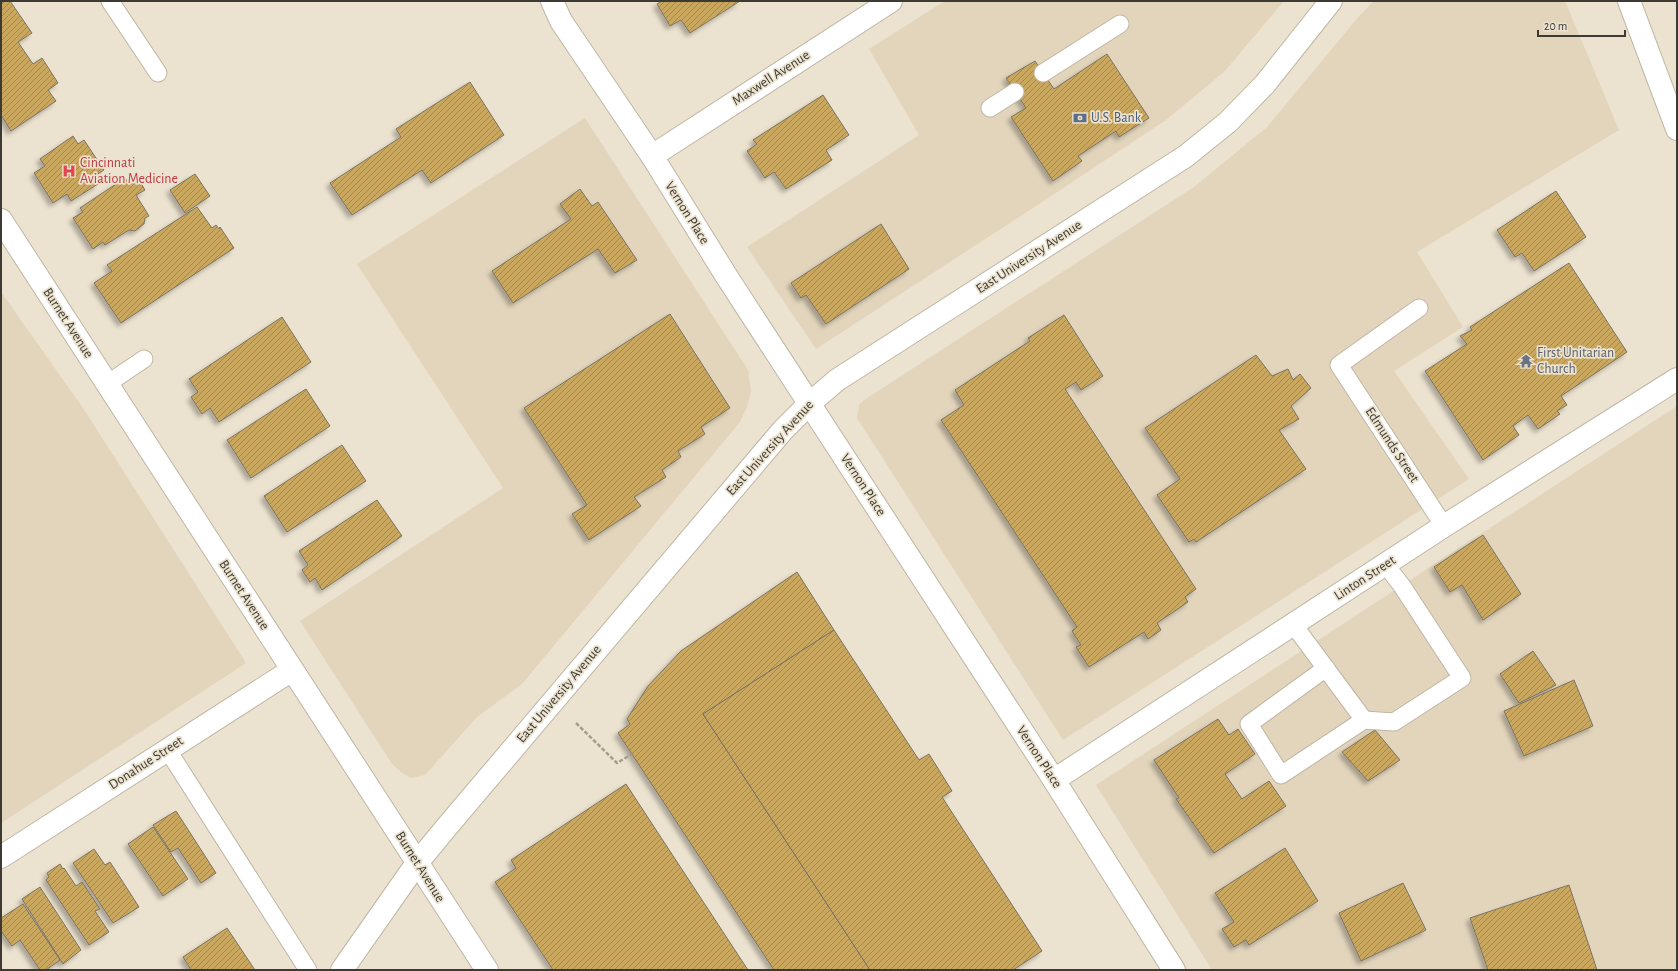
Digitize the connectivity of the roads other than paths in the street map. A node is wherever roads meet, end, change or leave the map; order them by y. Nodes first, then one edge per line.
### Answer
1 (110, 1) edge
2 (552, 1) edge
3 (890, 1) edge
4 (1331, 1) edge
5 (1629, 1) edge
6 (1120, 24) dead end
7 (158, 73) dead end
8 (1043, 73) dead end
9 (1015, 92) dead end
10 (990, 108) dead end
11 (1677, 129) edge
12 (652, 156) junction
13 (4, 233) edge
14 (1419, 308) dead end
15 (144, 359) dead end
16 (1677, 379) edge
17 (107, 384) junction
18 (809, 404) junction
19 (1444, 526) junction
20 (1385, 564) junction
21 (1294, 624) junction
22 (1326, 668) junction
23 (292, 670) junction
24 (1364, 720) junction
25 (168, 750) junction
26 (1054, 780) junction
27 (1, 857) edge
28 (417, 863) junction
29 (308, 970) edge
30 (342, 970) edge
31 (487, 970) edge
32 (1174, 970) edge

1 - 7 lane
2 - 12 street, Vernon Place
3 - 12 street, Maxwell Avenue
4 - 18 street, East University Avenue
5 - 11 street
6 - 8 lane
9 - 10 lane
12 - 18 street, Vernon Place
13 - 17 street, Burnet Avenue
14 - 19 lane, Edmunds Street
15 - 17 lane
16 - 19 street, Linton Street
17 - 23 street, Burnet Avenue
18 - 26 street, Vernon Place
18 - 28 street, East University Avenue
19 - 20 street, Linton Street
20 - 21 street, Linton Street
20 - 24 lane
21 - 22 lane
21 - 26 street, Linton Street
22 - 24 lane
22 - 24 lane
23 - 25 street, Donahue Street
23 - 28 street, Burnet Avenue
25 - 27 street, Donahue Street
25 - 29 lane
26 - 32 street, Vernon Place
28 - 30 street, East University Avenue
28 - 31 street, Burnet Avenue

